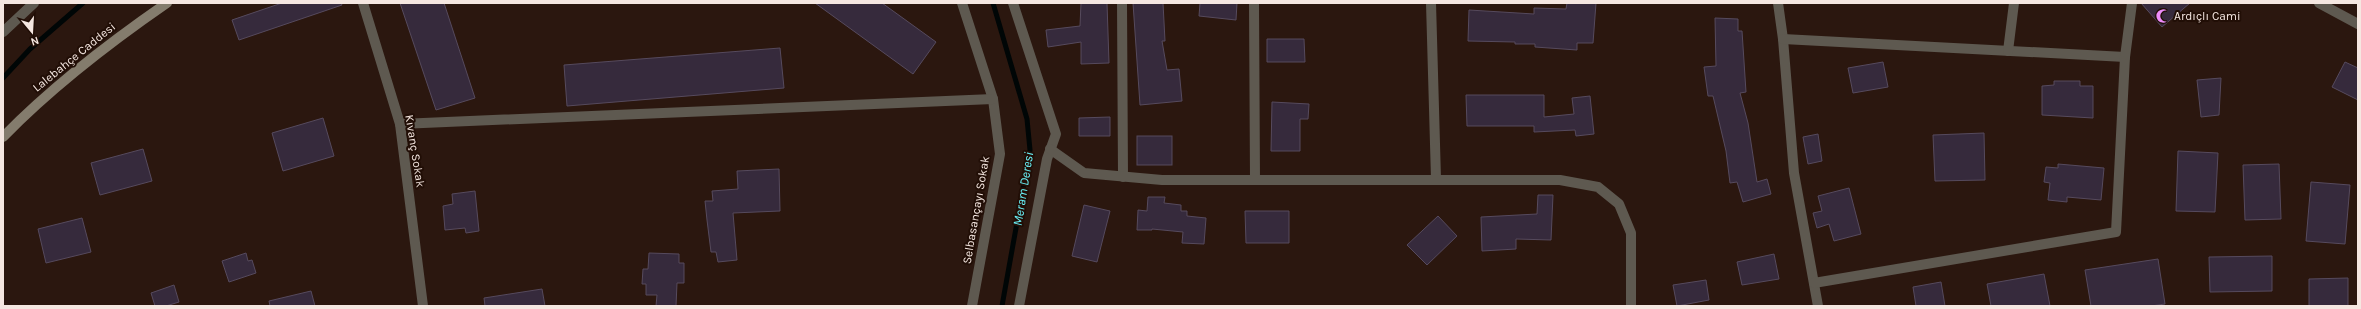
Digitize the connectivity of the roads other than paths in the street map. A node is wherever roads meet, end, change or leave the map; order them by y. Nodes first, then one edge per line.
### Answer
1 (34, 3) edge
2 (166, 3) edge
3 (363, 3) edge
4 (962, 3) edge
5 (1013, 3) edge
6 (1122, 3) edge
7 (1254, 3) edge
8 (1431, 3) edge
9 (1778, 3) edge
10 (2014, 3) edge
11 (2132, 3) edge
12 (2319, 3) edge
13 (2358, 24) edge
14 (3, 32) edge
15 (1783, 39) junction
16 (2008, 51) junction
17 (2125, 57) junction
18 (993, 99) junction
19 (400, 124) junction
20 (3, 137) edge
21 (1050, 149) junction
22 (1123, 177) junction
23 (1436, 179) junction
24 (1255, 180) junction
25 (1814, 283) junction
26 (423, 306) edge
27 (972, 306) edge
28 (1019, 306) edge
29 (1631, 306) edge
30 (1818, 306) edge

1 - 14 street
2 - 20 street, Lalebahçe Caddesi
3 - 19 street, Kıvanç Sokak
4 - 18 street, Selbasançayı Sokak
5 - 21 street
6 - 22 street
7 - 24 street
8 - 23 street
9 - 15 street
10 - 16 street
11 - 17 street
12 - 13 street
15 - 16 street
15 - 25 street
16 - 17 street
17 - 25 street
18 - 19 street
18 - 27 street, Selbasançayı Sokak
19 - 26 street, Kıvanç Sokak
21 - 22 street
21 - 28 street
22 - 24 street
23 - 24 street
23 - 29 street
25 - 30 street

